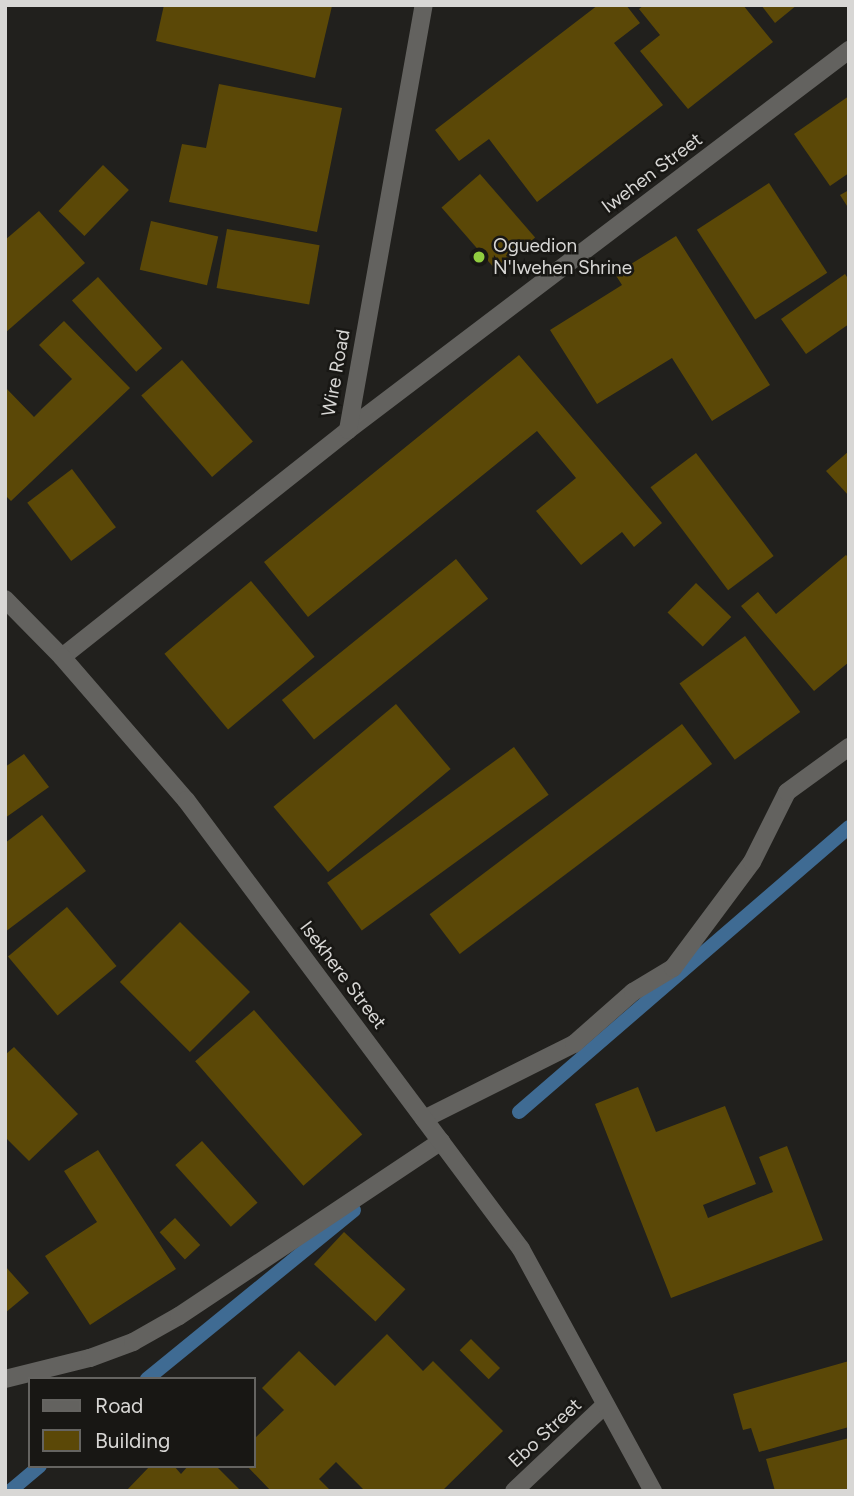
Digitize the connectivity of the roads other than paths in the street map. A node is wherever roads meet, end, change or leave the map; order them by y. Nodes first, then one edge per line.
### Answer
1 (424, 5) edge
2 (849, 50) edge
3 (348, 430) junction
4 (5, 599) edge
5 (62, 657) junction
6 (849, 747) edge
7 (425, 1119) junction
8 (441, 1141) junction
9 (5, 1379) edge
10 (604, 1406) junction
11 (514, 1491) edge
12 (653, 1491) edge

1 - 3 street, Wire Road
2 - 3 street, Iwehen Street
3 - 5 street, Wire Road
4 - 5 street, Isekhere Street
5 - 7 street, Isekhere Street
6 - 7 street
7 - 8 street, Isekhere Street
8 - 9 street
8 - 10 street, Isekhere Street
10 - 11 street, Ebo Street
10 - 12 street, Isekhere Street

